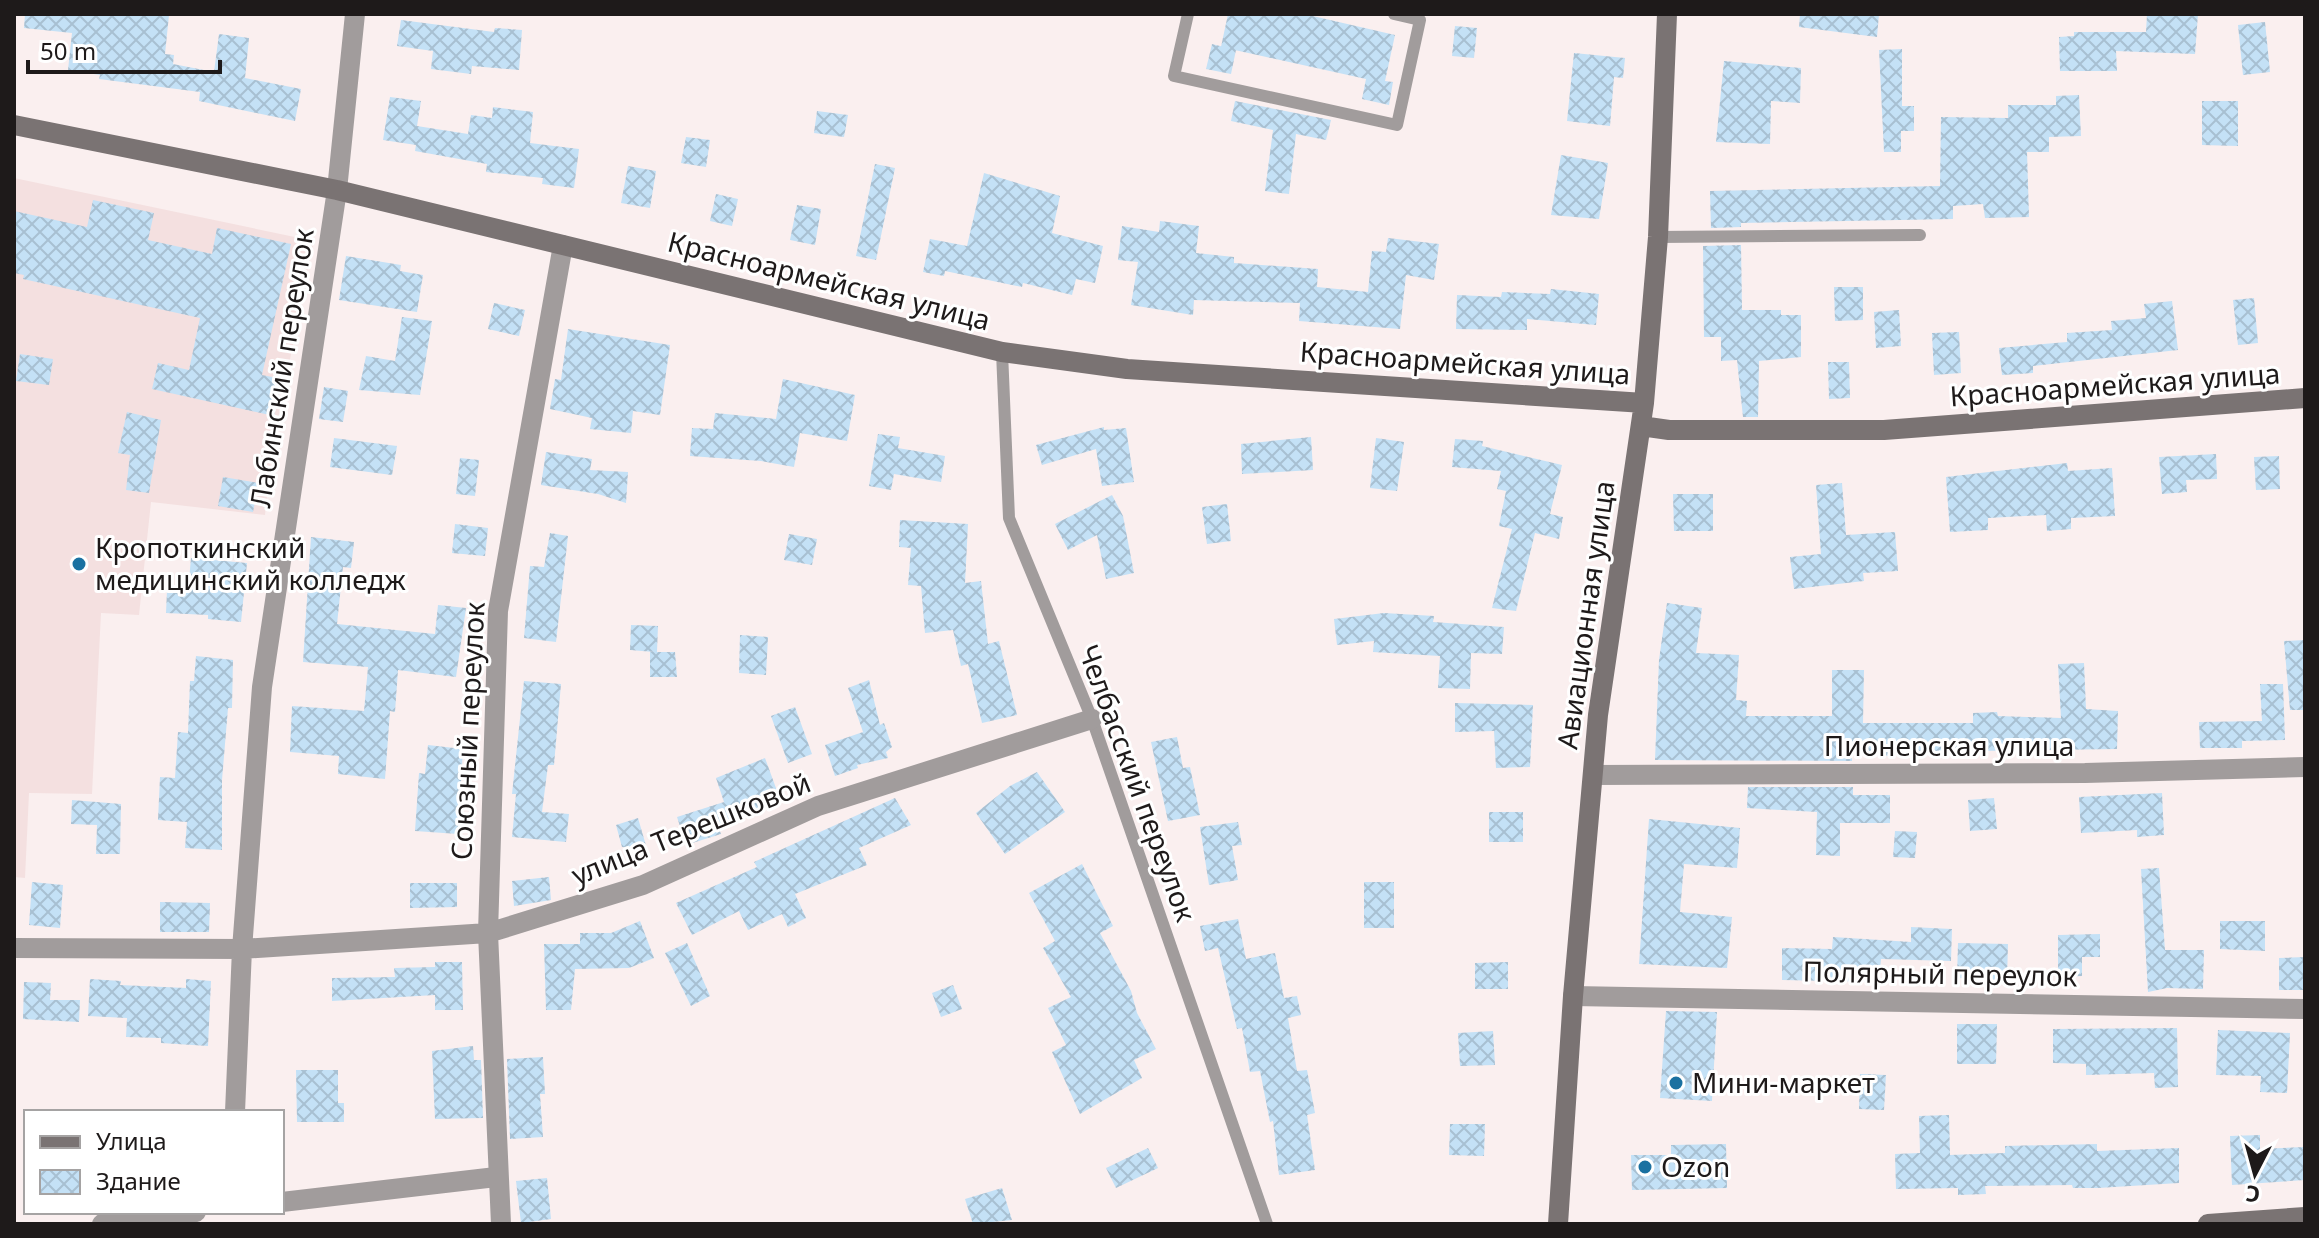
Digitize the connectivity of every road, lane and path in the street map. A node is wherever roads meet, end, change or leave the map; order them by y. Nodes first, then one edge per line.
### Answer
1 (355, 14) edge
2 (1188, 14) edge
3 (1394, 14) edge
4 (1667, 14) edge
5 (14, 125) edge
6 (337, 190) junction
7 (1920, 235) dead end
8 (1658, 237) junction
9 (563, 245) junction
10 (1002, 352) junction
11 (2305, 398) edge
12 (1644, 403) junction
13 (1641, 426) junction
14 (1092, 719) junction
15 (2305, 767) edge
16 (1593, 775) junction
17 (488, 933) junction
18 (14, 948) edge
19 (242, 949) junction
20 (1573, 996) junction
21 (2305, 1009) edge
22 (235, 1110) edge
23 (496, 1177) junction
24 (284, 1202) edge
25 (180, 1214) edge
26 (2305, 1217) edge
27 (102, 1224) edge
28 (501, 1224) edge
29 (1267, 1224) edge
30 (1558, 1224) edge
31 (2208, 1224) edge

1 - 6 street, Лабинский переулок
2 - 3 lane
4 - 8 street, Авиационная улица
5 - 6 street, Красноармейская улица
6 - 9 street, Красноармейская улица
6 - 19 street, Лабинский переулок
7 - 8 lane
8 - 12 street, Авиационная улица
9 - 10 street, Красноармейская улица
9 - 17 street, Союзный переулок
10 - 12 street, Красноармейская улица
10 - 14 lane, Челбасский переулок
11 - 13 street, Красноармейская улица
12 - 13 street, Авиационная улица
13 - 16 street, Авиационная улица
14 - 17 street, улица Терешковой
14 - 29 lane, Челбасский переулок
15 - 16 street, Пионерская улица
16 - 20 street, Авиационная улица
17 - 19 street, улица Терешковой
17 - 23 street, Союзный переулок
18 - 19 street, улица Терешковой
19 - 22 street, Лабинский переулок
20 - 21 street, Полярный переулок
20 - 30 street, Авиационная улица
23 - 24 street
23 - 28 street, Союзный переулок
25 - 27 street
26 - 31 street

